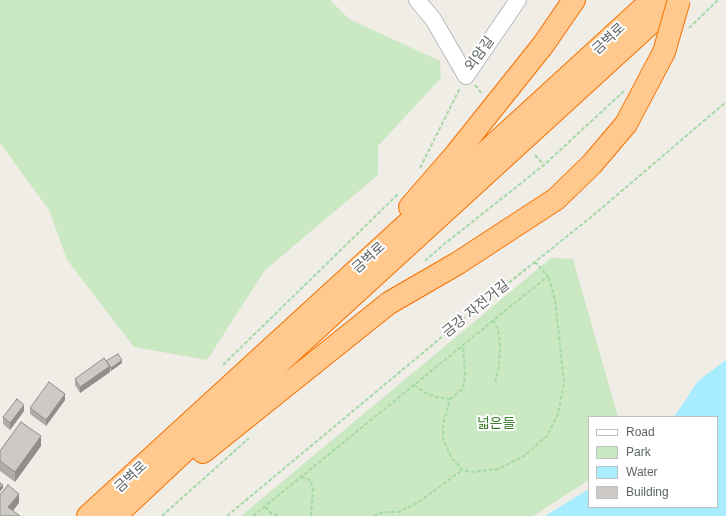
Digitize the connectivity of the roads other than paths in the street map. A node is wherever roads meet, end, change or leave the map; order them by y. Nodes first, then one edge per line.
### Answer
1 (417, 0) edge
2 (518, 0) edge
3 (574, 0) edge
4 (652, 0) edge
5 (676, 0) edge
6 (679, 0) edge
7 (354, 271) junction
8 (88, 516) edge
9 (115, 516) edge
10 (122, 516) edge

1 - 2 street, 외암길
3 - 7 highway
4 - 7 highway, 금벽로
5 - 9 highway, 금벽로
6 - 10 highway, bridge
7 - 8 highway, 금벽로

